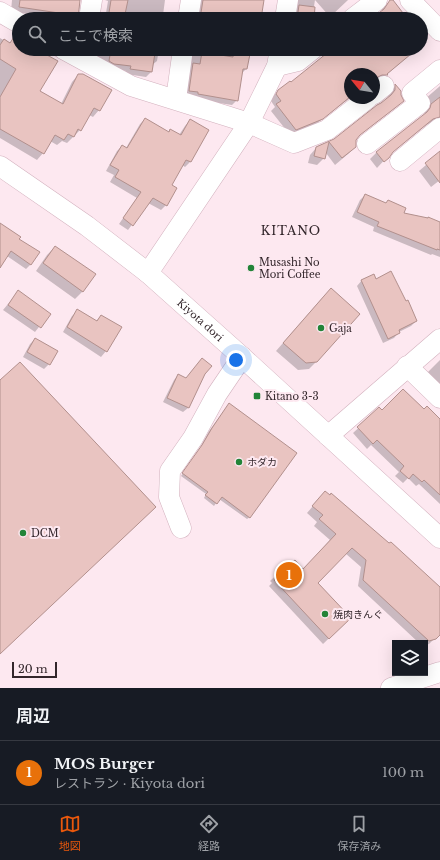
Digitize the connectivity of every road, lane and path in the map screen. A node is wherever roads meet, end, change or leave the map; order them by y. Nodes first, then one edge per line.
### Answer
1 (1, 0) edge
2 (92, 0) edge
3 (191, 0) edge
4 (288, 0) edge
5 (377, 0) edge
6 (410, 0) edge
7 (0, 7) edge
8 (0, 12) edge
9 (90, 12) edge
10 (189, 12) edge
11 (286, 12) edge
12 (361, 12) edge
13 (422, 12) edge
14 (12, 19) edge
15 (428, 19) edge
16 (440, 31) edge
17 (86, 56) edge
18 (182, 56) edge
19 (304, 56) edge
20 (279, 58) edge
21 (440, 70) edge
22 (176, 99) junction
23 (360, 104) edge
24 (249, 123) junction
25 (440, 128) edge
26 (367, 144) dead end
27 (400, 162) dead end
28 (0, 166) edge
29 (148, 274) junction
30 (440, 339) edge
31 (241, 356) junction
32 (407, 366) junction
33 (440, 398) edge
34 (328, 436) junction
35 (181, 528) dead end
36 (440, 538) edge
37 (440, 672) edge
38 (391, 688) edge

1 - 7 street
2 - 9 street
3 - 10 street
4 - 11 street
5 - 12 street
6 - 13 street
8 - 14 street
15 - 16 street
17 - 22 street
18 - 22 street
19 - 20 street
20 - 24 street
21 - 26 street
22 - 24 street
23 - 24 street
24 - 29 street
25 - 27 street
28 - 29 street, Kiyota dori
29 - 31 street, Kiyota dori
30 - 32 street
31 - 34 street, Kiyota dori
31 - 35 street
32 - 33 street
32 - 34 street
34 - 36 street, Kiyota dori
37 - 38 street

